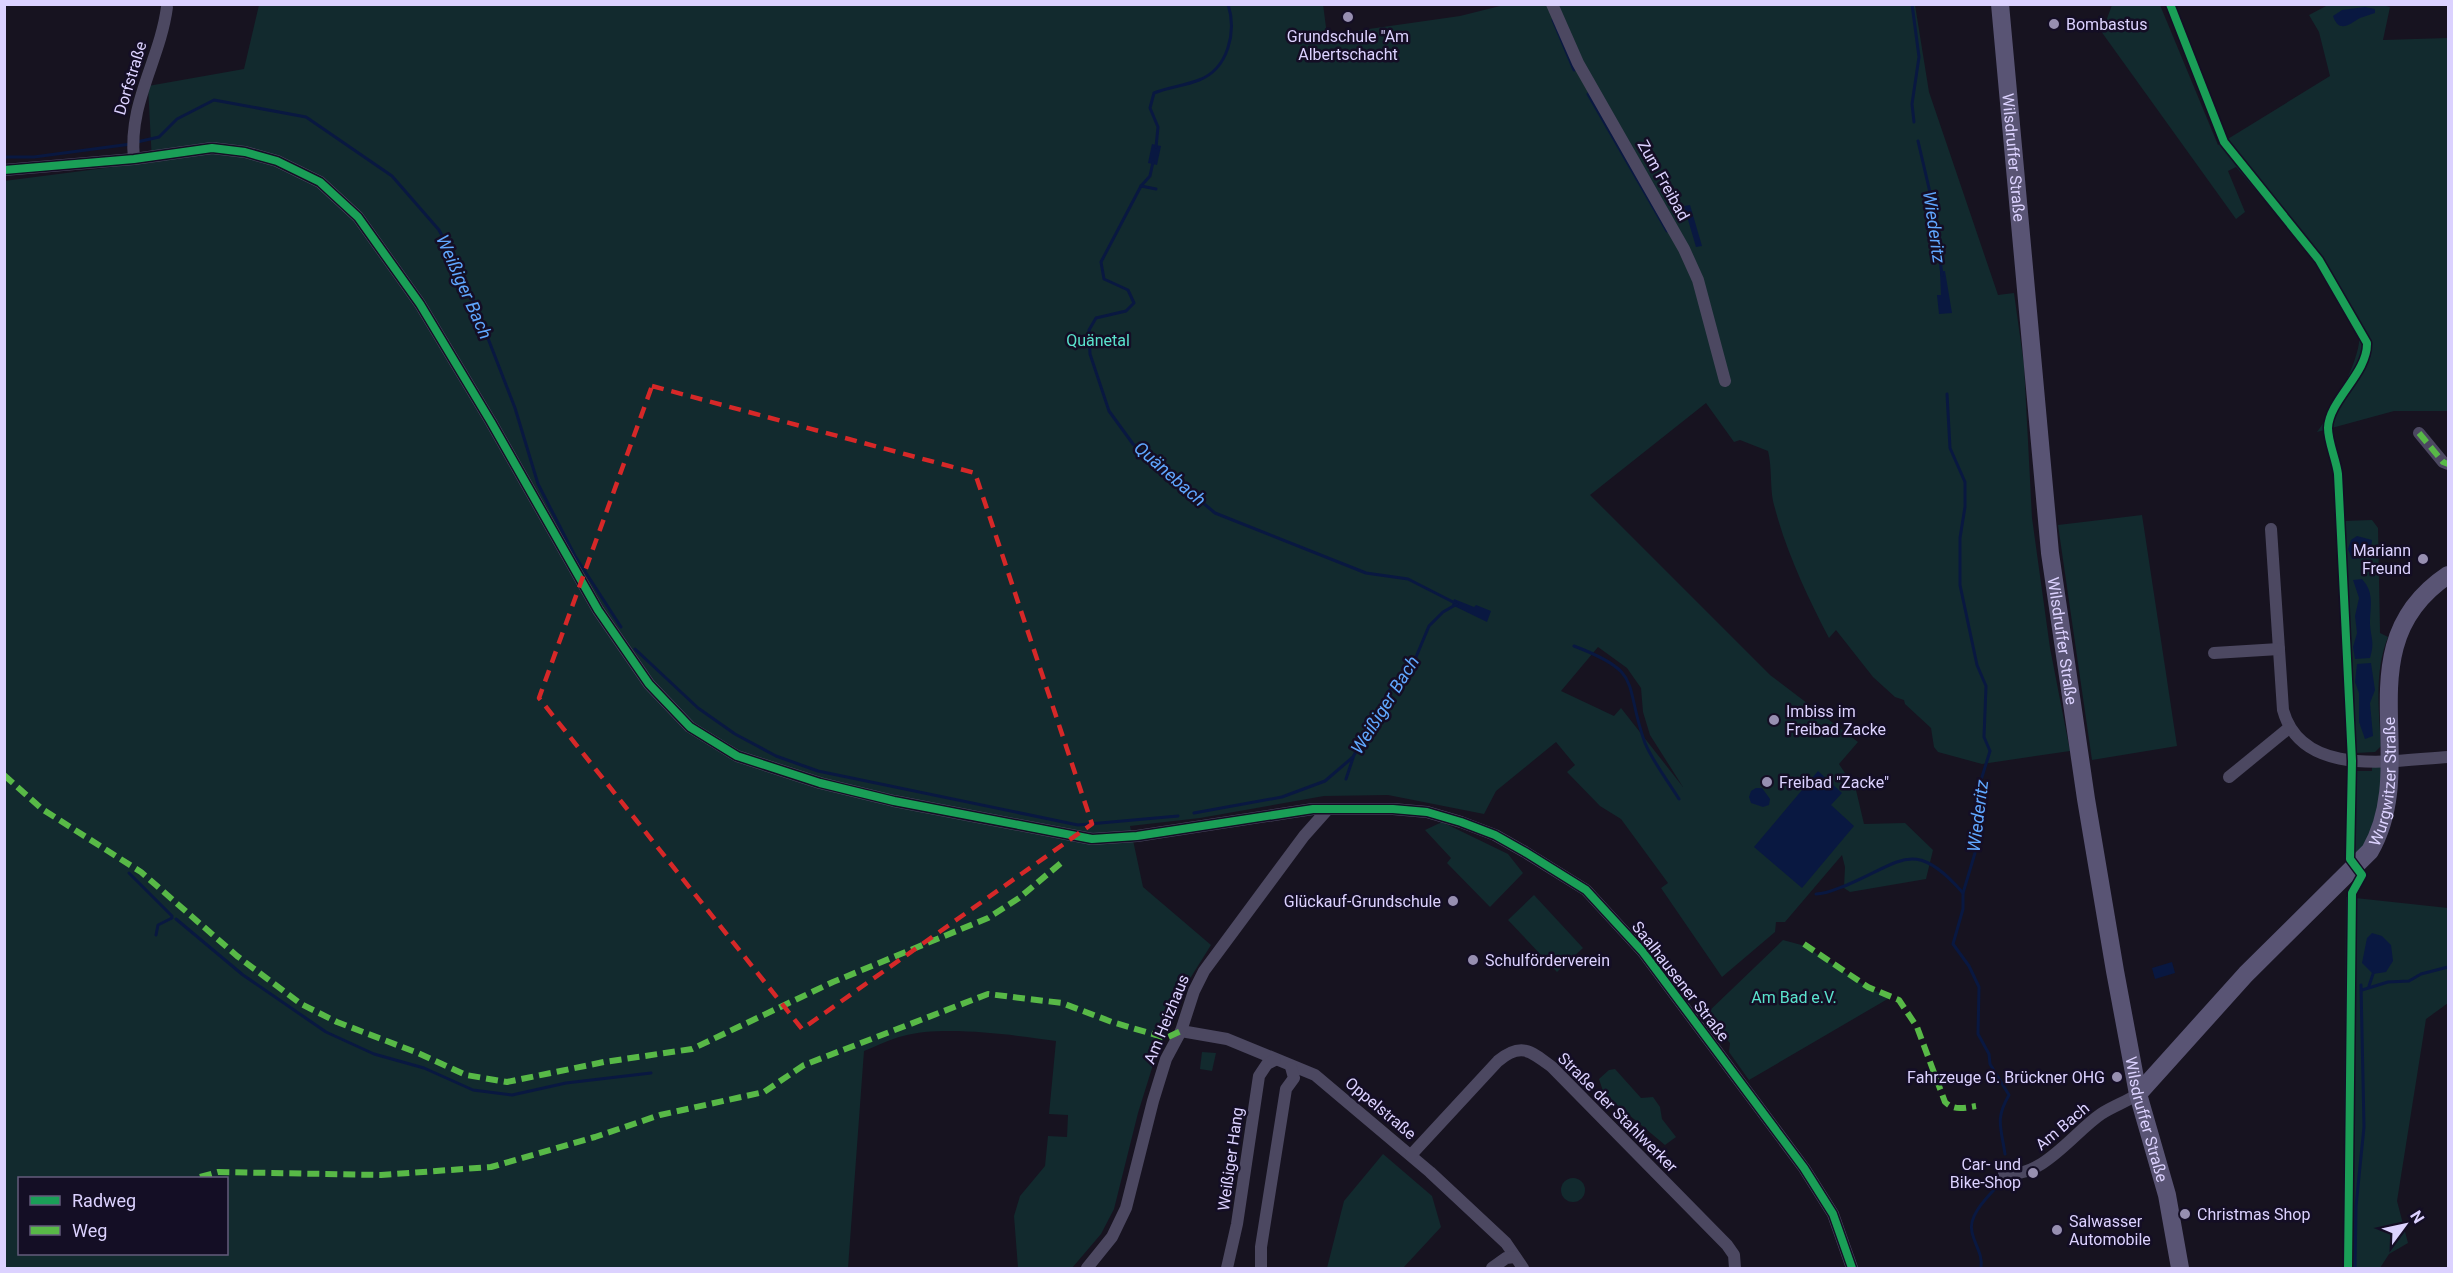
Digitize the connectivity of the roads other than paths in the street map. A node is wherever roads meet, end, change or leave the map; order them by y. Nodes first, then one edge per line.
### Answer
1 (1552, 4) edge
2 (2000, 4) edge
3 (167, 7) dead end
4 (133, 148) junction
5 (4, 170) edge
6 (1725, 381) dead end
7 (2419, 433) dead end
8 (2448, 464) edge
9 (2271, 529) dead end
10 (2448, 575) edge
11 (2279, 649) junction
12 (2214, 653) dead end
13 (2289, 728) junction
14 (2448, 757) edge
15 (2390, 760) junction
16 (2229, 777) dead end
17 (1328, 809) junction
18 (1181, 1031) junction
19 (1275, 1060) junction
20 (1291, 1067) junction
21 (2138, 1094) junction
22 (1411, 1155) junction
23 (2004, 1173) dead end
24 (1521, 1265) edge
25 (1087, 1269) edge
26 (1227, 1269) edge
27 (1261, 1269) edge
28 (1492, 1269) edge
29 (1735, 1269) edge
30 (1852, 1269) edge
31 (2180, 1269) edge

1 - 6 street, Zum Freibad
2 - 21 main road, Wilsdruffer Straße
3 - 4 street, Dorfstraße
4 - 5 street, Saalhausener Straße
4 - 17 street, Saalhausener Straße
7 - 8 street
9 - 11 street
10 - 15 main road, Wurgwitzer Straße
11 - 12 street
11 - 13 street
13 - 15 street
13 - 16 street
14 - 15 street
15 - 21 main road, Wurgwitzer Straße
17 - 18 street, Am Heizhaus
17 - 30 street, Saalhausener Straße
18 - 19 street, Oppelstraße
18 - 25 street, Am Heizhaus
19 - 20 street, Oppelstraße
19 - 26 street, Weißiger Hang
20 - 22 street, Oppelstraße
20 - 27 street
21 - 23 street, Am Bach
21 - 31 main road, Wilsdruffer Straße
22 - 24 street, Oppelstraße
22 - 29 street, Straße der Stahlwerker
24 - 28 street

